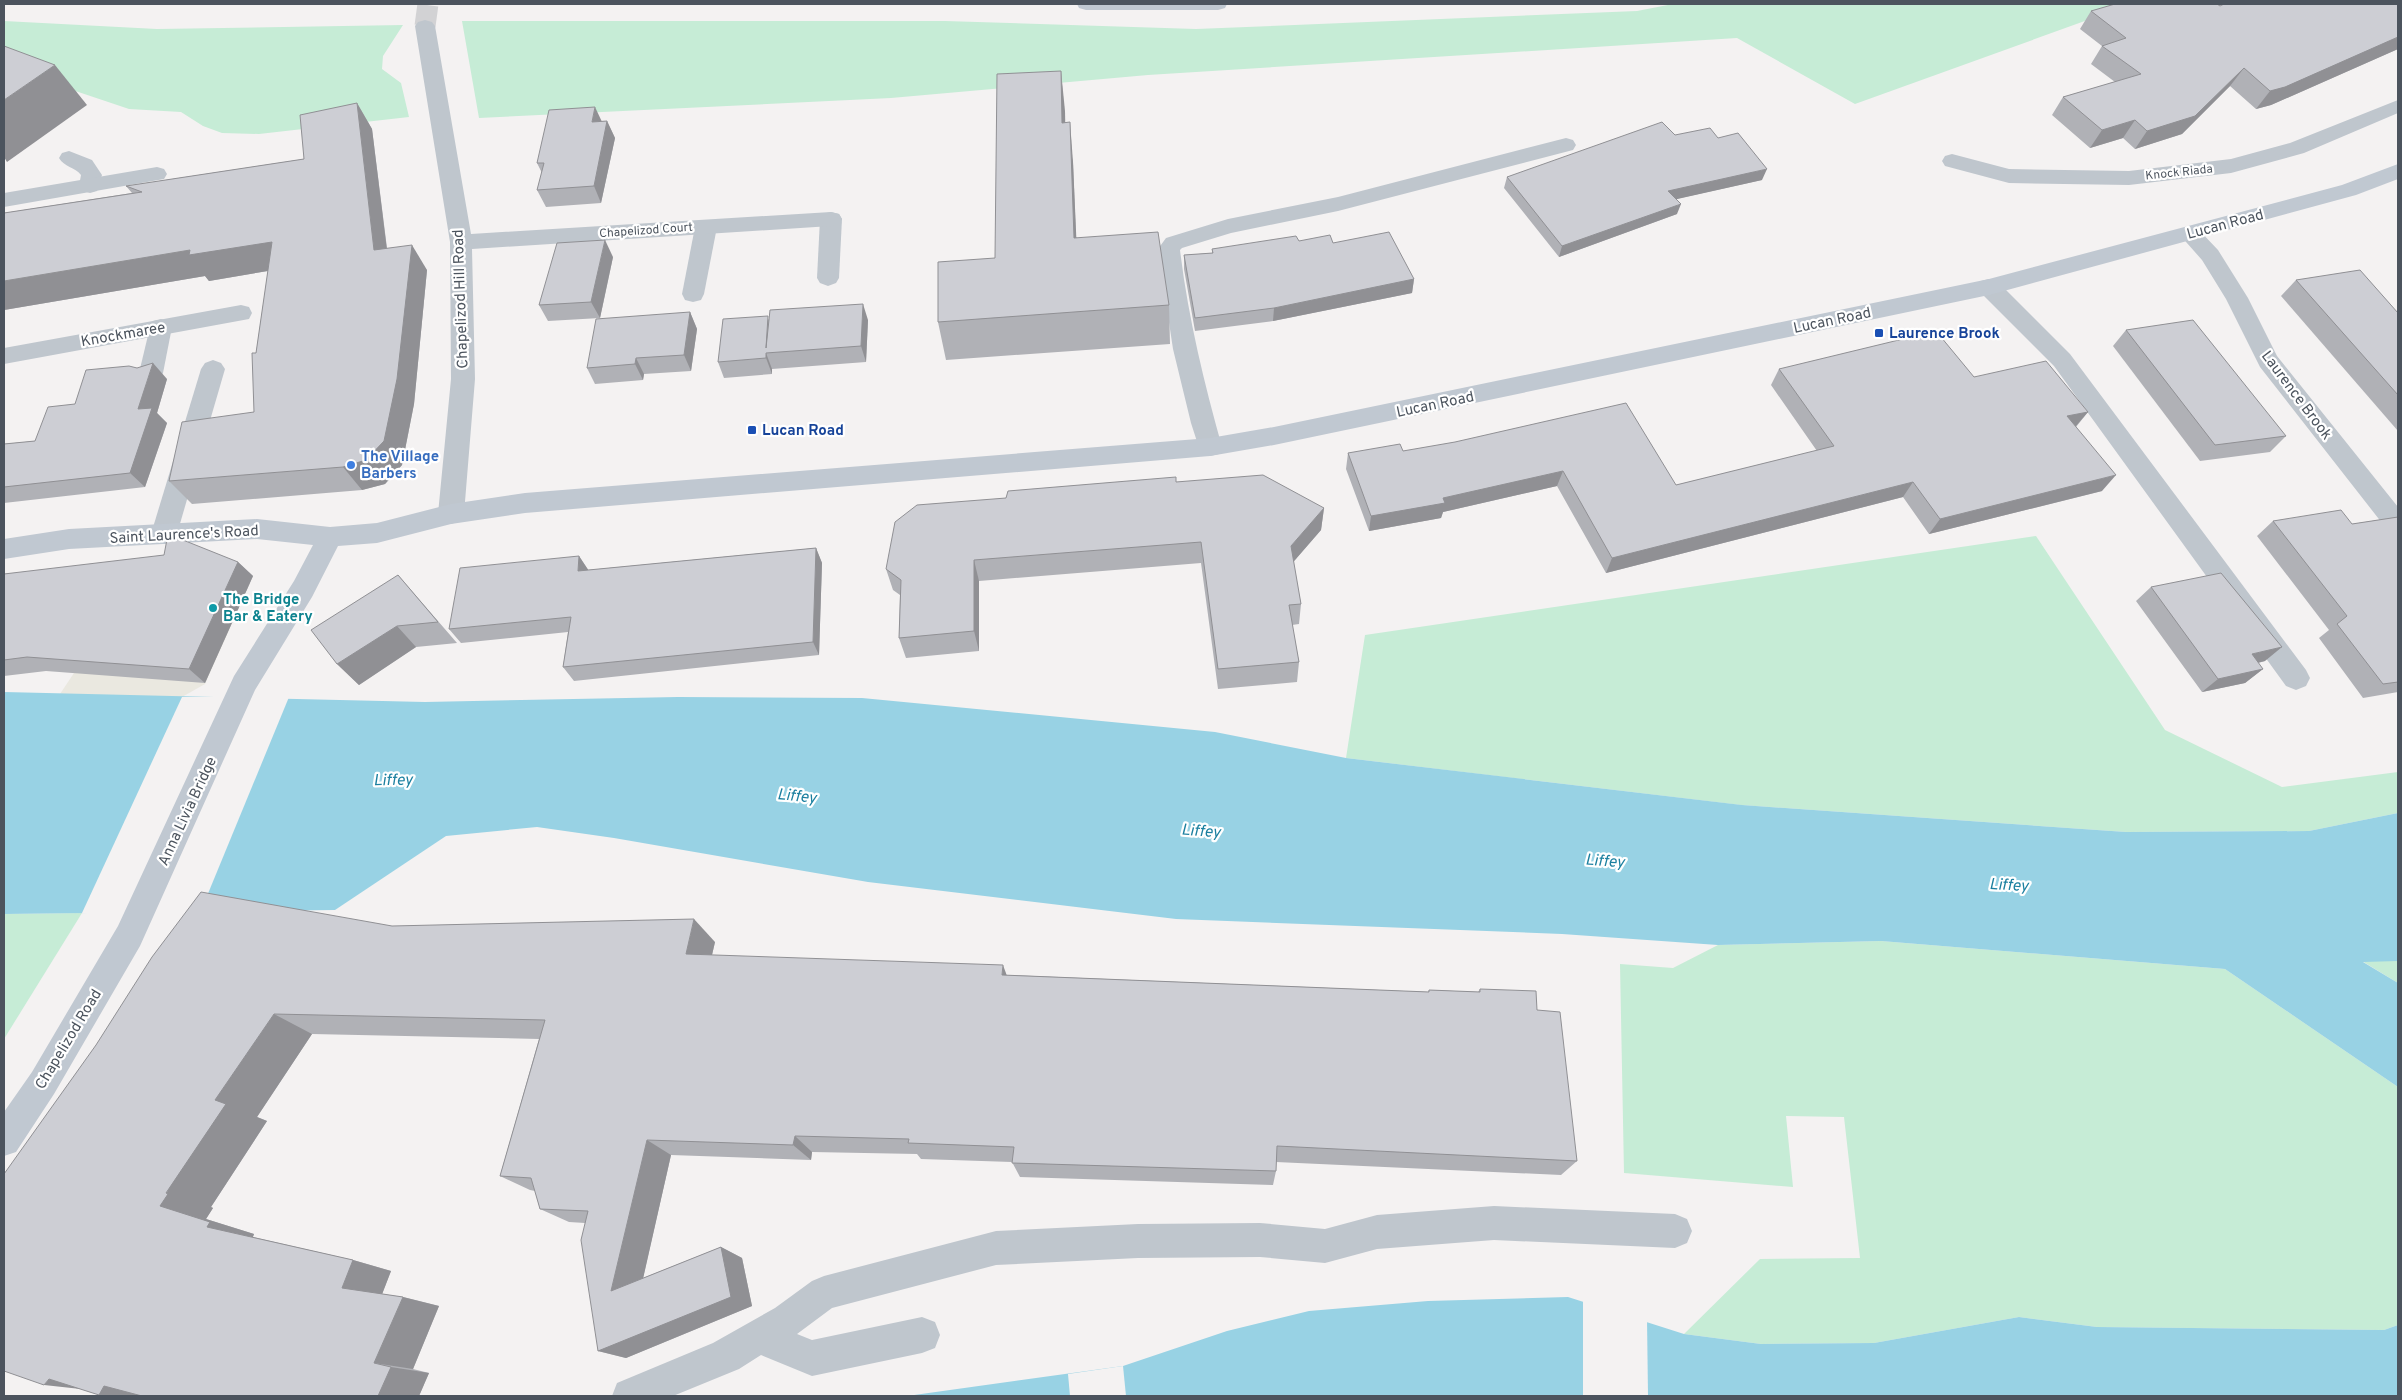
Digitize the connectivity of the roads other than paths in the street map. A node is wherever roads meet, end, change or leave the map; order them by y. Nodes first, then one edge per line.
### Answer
1 (1086, 4) edge
2 (1218, 4) edge
3 (425, 26) tunnel mouth
4 (2398, 106) edge
5 (1566, 146) dead end
6 (69, 158) dead end
7 (1952, 161) dead end
8 (2398, 170) edge
9 (157, 174) dead end
10 (90, 186) junction
11 (4, 200) edge
12 (706, 227) junction
13 (2190, 234) junction
14 (461, 242) junction
15 (828, 278) dead end
16 (1989, 287) junction
17 (693, 294) dead end
18 (241, 313) dead end
19 (161, 327) junction
20 (4, 356) edge
21 (213, 369) dead end
22 (151, 373) edge
23 (1210, 447) junction
24 (451, 514) junction
25 (2398, 525) edge
26 (164, 534) junction
27 (330, 537) junction
28 (4, 549) edge
29 (2296, 678) dead end
30 (129, 936) joint
31 (4, 1140) edge
32 (1674, 1231) dead end
33 (922, 1335) dead end
34 (759, 1337) junction
35 (630, 1396) edge

1 - 2 main road
3 - 14 street, Chapelizod Hill Road
4 - 7 street, Knock Riada
5 - 23 street
6 - 10 street
8 - 13 main road, Lucan Road
9 - 10 street
10 - 11 street
12 - 14 street, Chapelizod Court
12 - 15 street, Chapelizod Court
12 - 17 street
13 - 16 main road, Lucan Road
13 - 25 street, Laurence Brook
14 - 24 street, Chapelizod Hill Road
16 - 23 main road, Lucan Road
16 - 29 street
18 - 19 street, Knockmaree
19 - 20 street, Knockmaree
19 - 22 street
21 - 26 street
23 - 24 main road, Lucan Road
24 - 27 main road, Saint Laurence's Road
26 - 27 main road, Saint Laurence's Road
26 - 28 main road, Saint Laurence's Road
27 - 30 main road, Anna Livia Bridge
30 - 31 main road, Chapelizod Road
32 - 34 street
33 - 34 street
34 - 35 street

